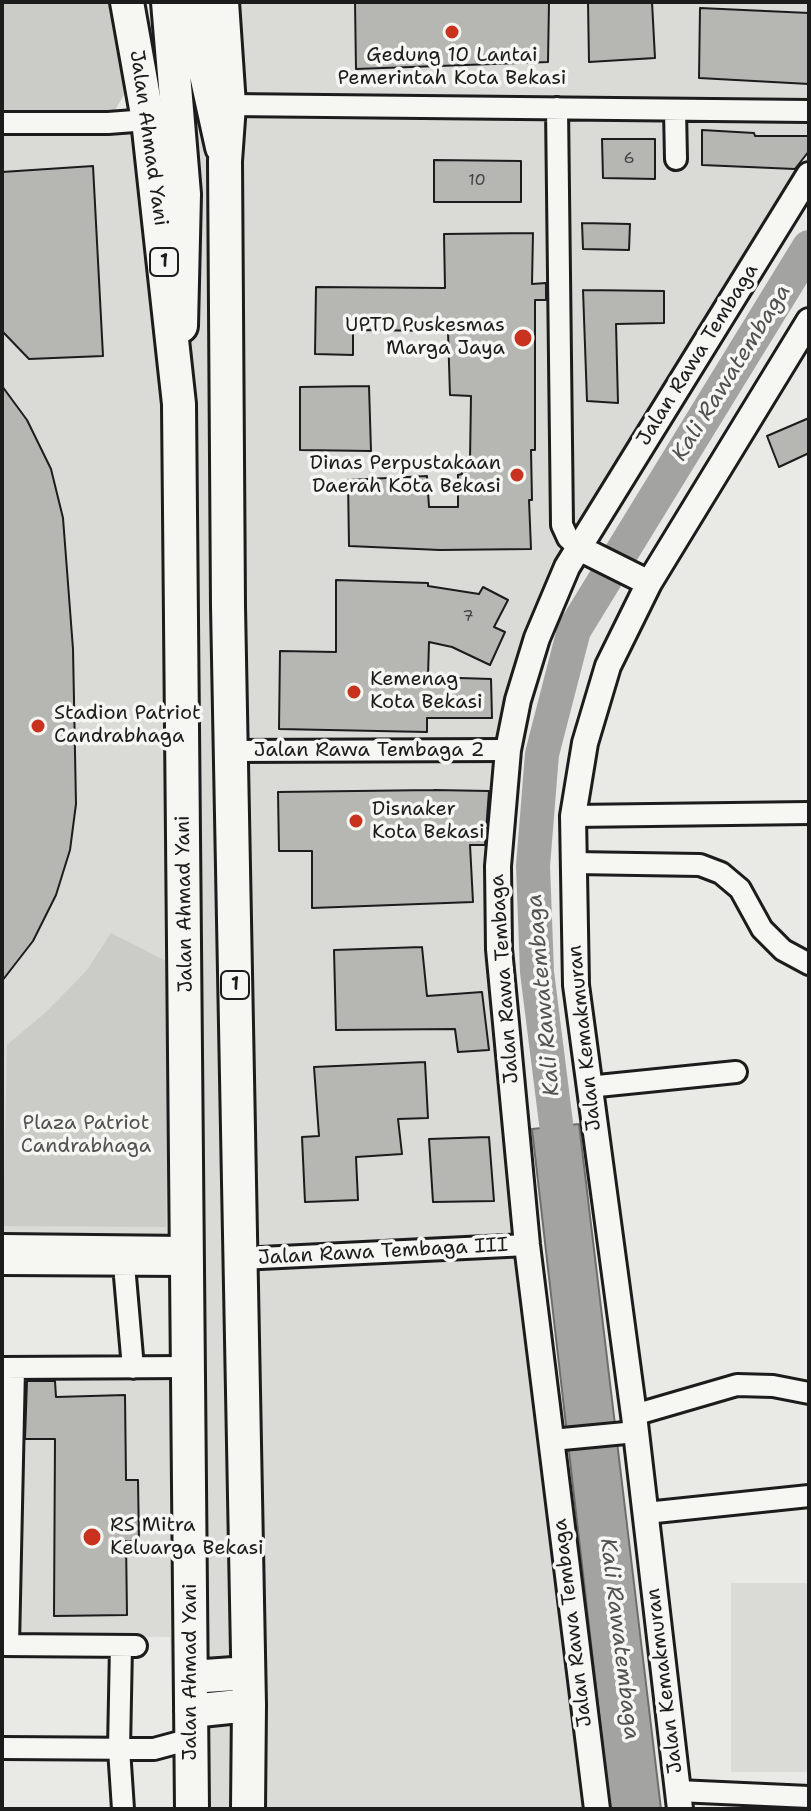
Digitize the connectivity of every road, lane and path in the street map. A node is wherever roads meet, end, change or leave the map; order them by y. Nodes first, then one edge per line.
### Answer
1 (127, 2) edge
2 (222, 2) edge
3 (181, 9) edge
4 (229, 105) junction
5 (557, 108) junction
6 (675, 110) junction
7 (809, 111) edge
8 (148, 120) junction
9 (2, 123) edge
10 (676, 159) dead end
11 (225, 161) junction
12 (809, 175) edge
13 (809, 321) edge
14 (179, 404) junction
15 (583, 549) junction
16 (643, 580) junction
17 (508, 750) junction
18 (230, 751) junction
19 (809, 813) edge
20 (573, 816) junction
21 (574, 863) junction
22 (809, 948) edge
23 (783, 950) junction
24 (809, 964) edge
25 (736, 1072) dead end
26 (588, 1087) junction
27 (2, 1245) edge
28 (527, 1245) junction
29 (187, 1256) junction
30 (240, 1259) junction
31 (2, 1264) edge
32 (124, 1265) junction
33 (189, 1367) junction
34 (8, 1368) edge
35 (133, 1368) junction
36 (809, 1393) edge
37 (632, 1427) junction
38 (558, 1440) junction
39 (809, 1496) edge
40 (646, 1513) junction
41 (5, 1645) edge
42 (248, 1673) junction
43 (191, 1677) junction
44 (249, 1705) junction
45 (191, 1725) junction
46 (2, 1748) edge
47 (119, 1749) junction
48 (809, 1797) edge
49 (679, 1800) edge
50 (123, 1809) edge
51 (192, 1809) edge
52 (248, 1809) edge
53 (597, 1809) edge

1 - 8 main road, Jalan Ahmad Yani / 1
2 - 4 main road, 1
3 - 11 main road
3 - 14 main road
4 - 5 street
4 - 11 main road, 1
5 - 6 street
5 - 15 street
6 - 7 street
6 - 10 street
8 - 9 street
8 - 14 main road, Jalan Ahmad Yani / 1
11 - 18 main road, 1
12 - 15 street, Jalan Rawa Tembaga
13 - 16 street, Jalan Kemakmuran
14 - 29 main road, Jalan Ahmad Yani / 1
15 - 16 street
15 - 17 street, Jalan Rawa Tembaga
16 - 20 street, Jalan Kemakmuran
17 - 18 street, Jalan Rawa Tembaga 2
17 - 28 street, Jalan Rawa Tembaga
18 - 30 main road, 1
19 - 20 street
20 - 21 street, Jalan Kemakmuran
21 - 23 street
21 - 26 street, Jalan Kemakmuran
22 - 23 street
23 - 24 street
25 - 26 street
26 - 37 street, Jalan Kemakmuran
27 - 29 street
28 - 30 street, Jalan Rawa Tembaga III
28 - 38 street, Jalan Rawa Tembaga
29 - 32 street
29 - 33 main road, Jalan Ahmad Yani / 1
30 - 42 main road, 1
31 - 32 street
32 - 35 street
33 - 35 street
33 - 43 main road, Jalan Ahmad Yani / 1
34 - 35 street
34 - 41 street
36 - 37 street
37 - 38 street
37 - 40 street, Jalan Kemakmuran
38 - 53 street, Jalan Rawa Tembaga
39 - 40 street
40 - 49 street, Jalan Kemakmuran
41 - 47 street
42 - 43 main road
42 - 44 main road, 1
43 - 45 main road, Jalan Ahmad Yani / 1
44 - 45 main road
44 - 52 main road, 1
45 - 47 street
45 - 51 main road, Jalan Ahmad Yani / 1
46 - 47 street
47 - 50 street
48 - 49 street

